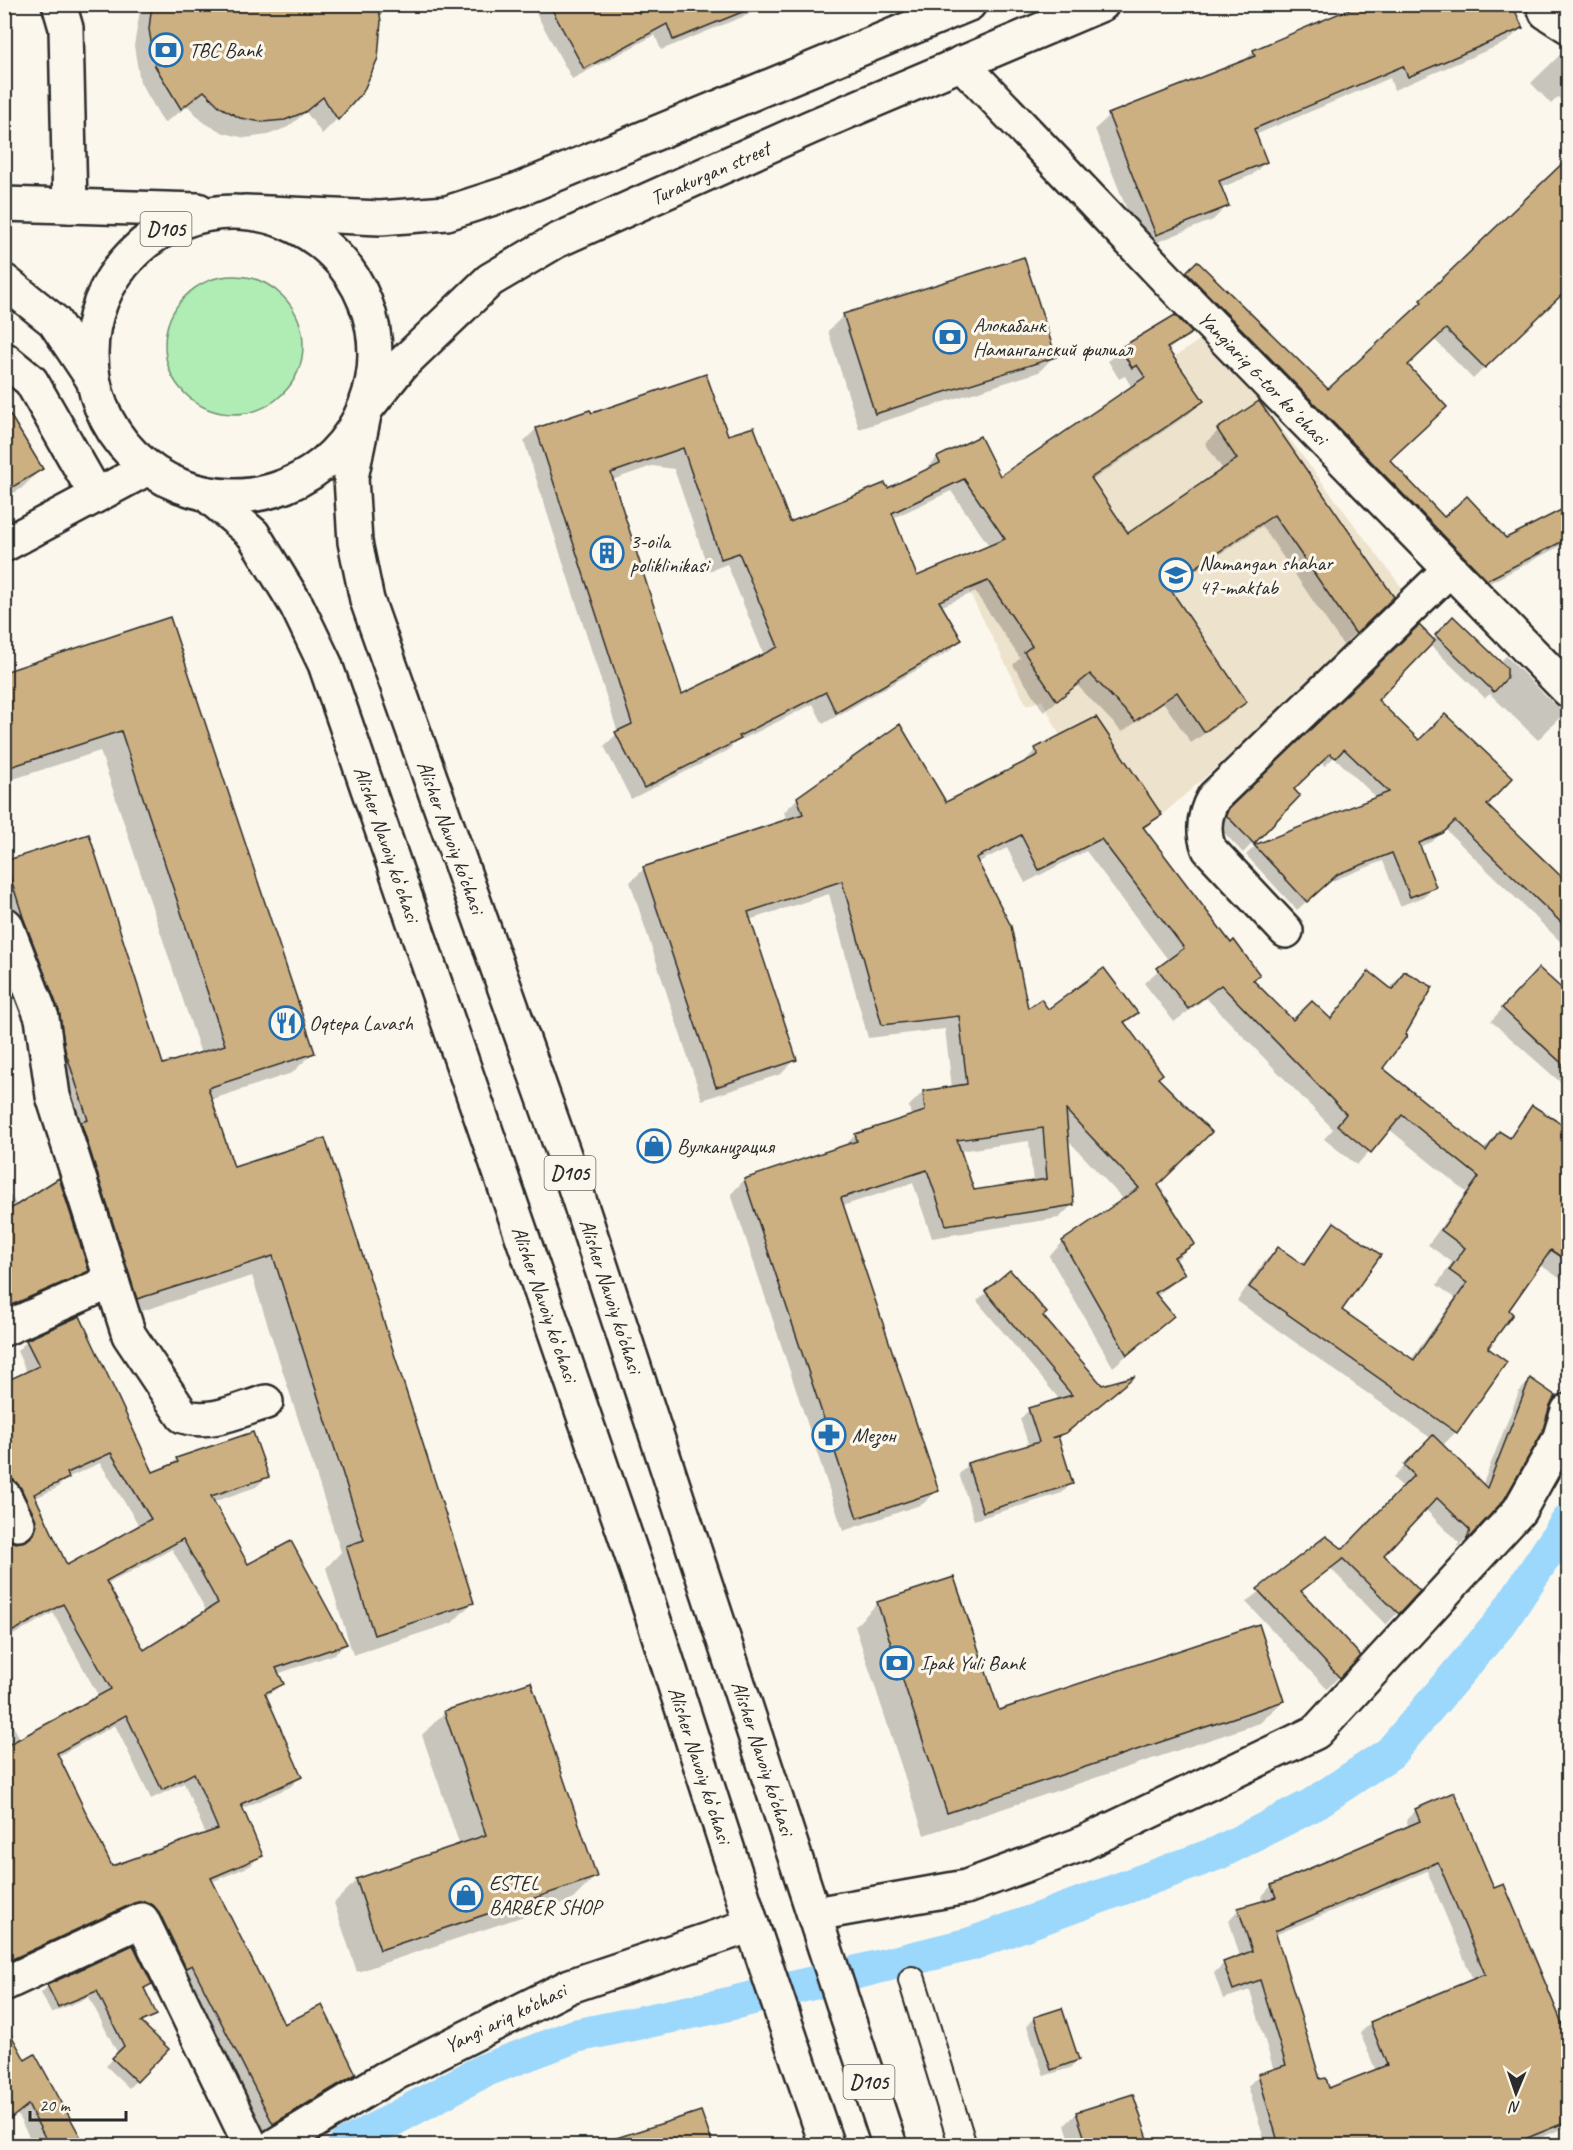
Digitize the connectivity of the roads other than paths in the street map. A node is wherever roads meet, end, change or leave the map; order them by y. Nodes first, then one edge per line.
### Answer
1 (59, 4) edge
2 (969, 4) edge
3 (1102, 4) edge
4 (1543, 4) edge
5 (1569, 26) edge
6 (961, 63) junction
7 (4, 204) edge
8 (70, 206) junction
9 (245, 212) junction
10 (4, 281) edge
11 (4, 359) edge
12 (92, 378) junction
13 (365, 410) junction
14 (148, 468) junction
15 (206, 494) junction
16 (96, 495) junction
17 (4, 545) edge
18 (1449, 570) junction
19 (1569, 690) edge
20 (5, 924) edge
21 (1286, 931) dead end
22 (112, 1281) junction
23 (4, 1329) edge
24 (266, 1402) dead end
25 (1569, 1411) edge
26 (817, 1923) junction
27 (755, 1933) junction
28 (912, 1980) dead end
29 (4, 1984) edge
30 (251, 2145) edge
31 (274, 2145) edge
32 (827, 2145) edge
33 (890, 2145) edge
34 (963, 2145) edge

1 - 8 main road
2 - 9 main road
3 - 6 main road, Turakurgan street
4 - 5 main road
6 - 13 main road, Turakurgan street
6 - 18 main road, Yangiаriq 6-tor koʼchasi
7 - 8 main road, D105
8 - 9 main road, D105
9 - 12 main road, D105
9 - 13 main road, D105
10 - 12 main road, D105
11 - 16 main road
12 - 14 main road, D105
13 - 15 main road, D105
13 - 26 main road, Alisher Navoiy ko'chasi / D105
14 - 15 main road, D105
14 - 16 main road
15 - 27 main road, Alisher Navoiy koʻchasi / D105
16 - 17 main road
18 - 19 main road, Yangiаriq 6-tor koʼchasi
18 - 21 main road
20 - 22 main road
22 - 23 main road
22 - 24 main road
25 - 26 main road
26 - 33 main road, Alisher Navoiy ko'chasi / D105
27 - 31 main road, Yangi ariq ko‘chasi
27 - 32 main road, Alisher Navoiy koʻchasi / D105
28 - 34 street
29 - 30 main road

